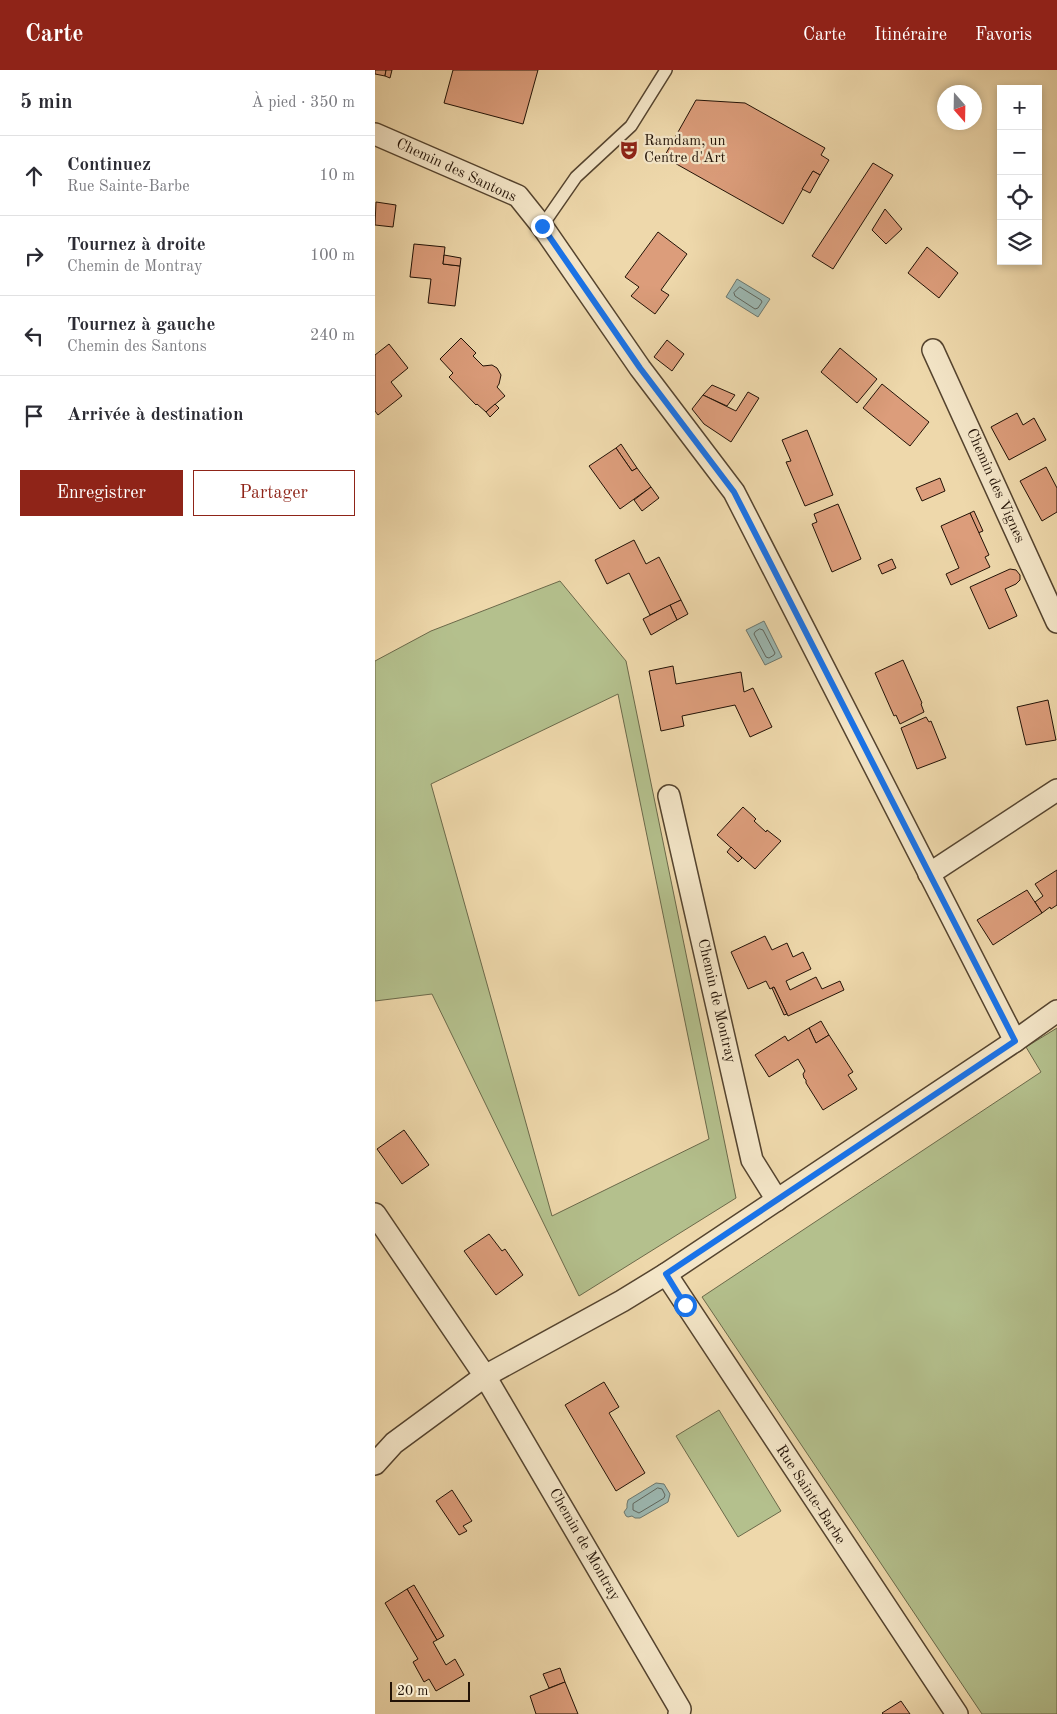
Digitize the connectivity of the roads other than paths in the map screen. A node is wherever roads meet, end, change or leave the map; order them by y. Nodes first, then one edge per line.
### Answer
1 (666, 70) edge
2 (375, 134) edge
3 (542, 226) junction
4 (933, 350) dead end
5 (1057, 622) edge
6 (1057, 790) edge
7 (669, 796) dead end
8 (929, 874) junction
9 (1057, 1011) edge
10 (1015, 1041) junction
11 (777, 1200) junction
12 (375, 1214) edge
13 (666, 1274) junction
14 (485, 1376) junction
15 (375, 1464) edge
16 (679, 1714) edge
17 (957, 1714) edge

1 - 3 lane
2 - 3 street, Chemin des Santons
3 - 8 street, Chemin des Santons
4 - 5 street, Chemin des Vignes
6 - 8 street
7 - 11 street, Chemin de Montray
8 - 10 street, Chemin des Santons
9 - 10 street
10 - 11 street
11 - 13 street
12 - 14 street, Chemin de Montray
13 - 14 street
13 - 17 street, Rue Sainte-Barbe
14 - 15 street
14 - 16 street, Chemin de Montray

